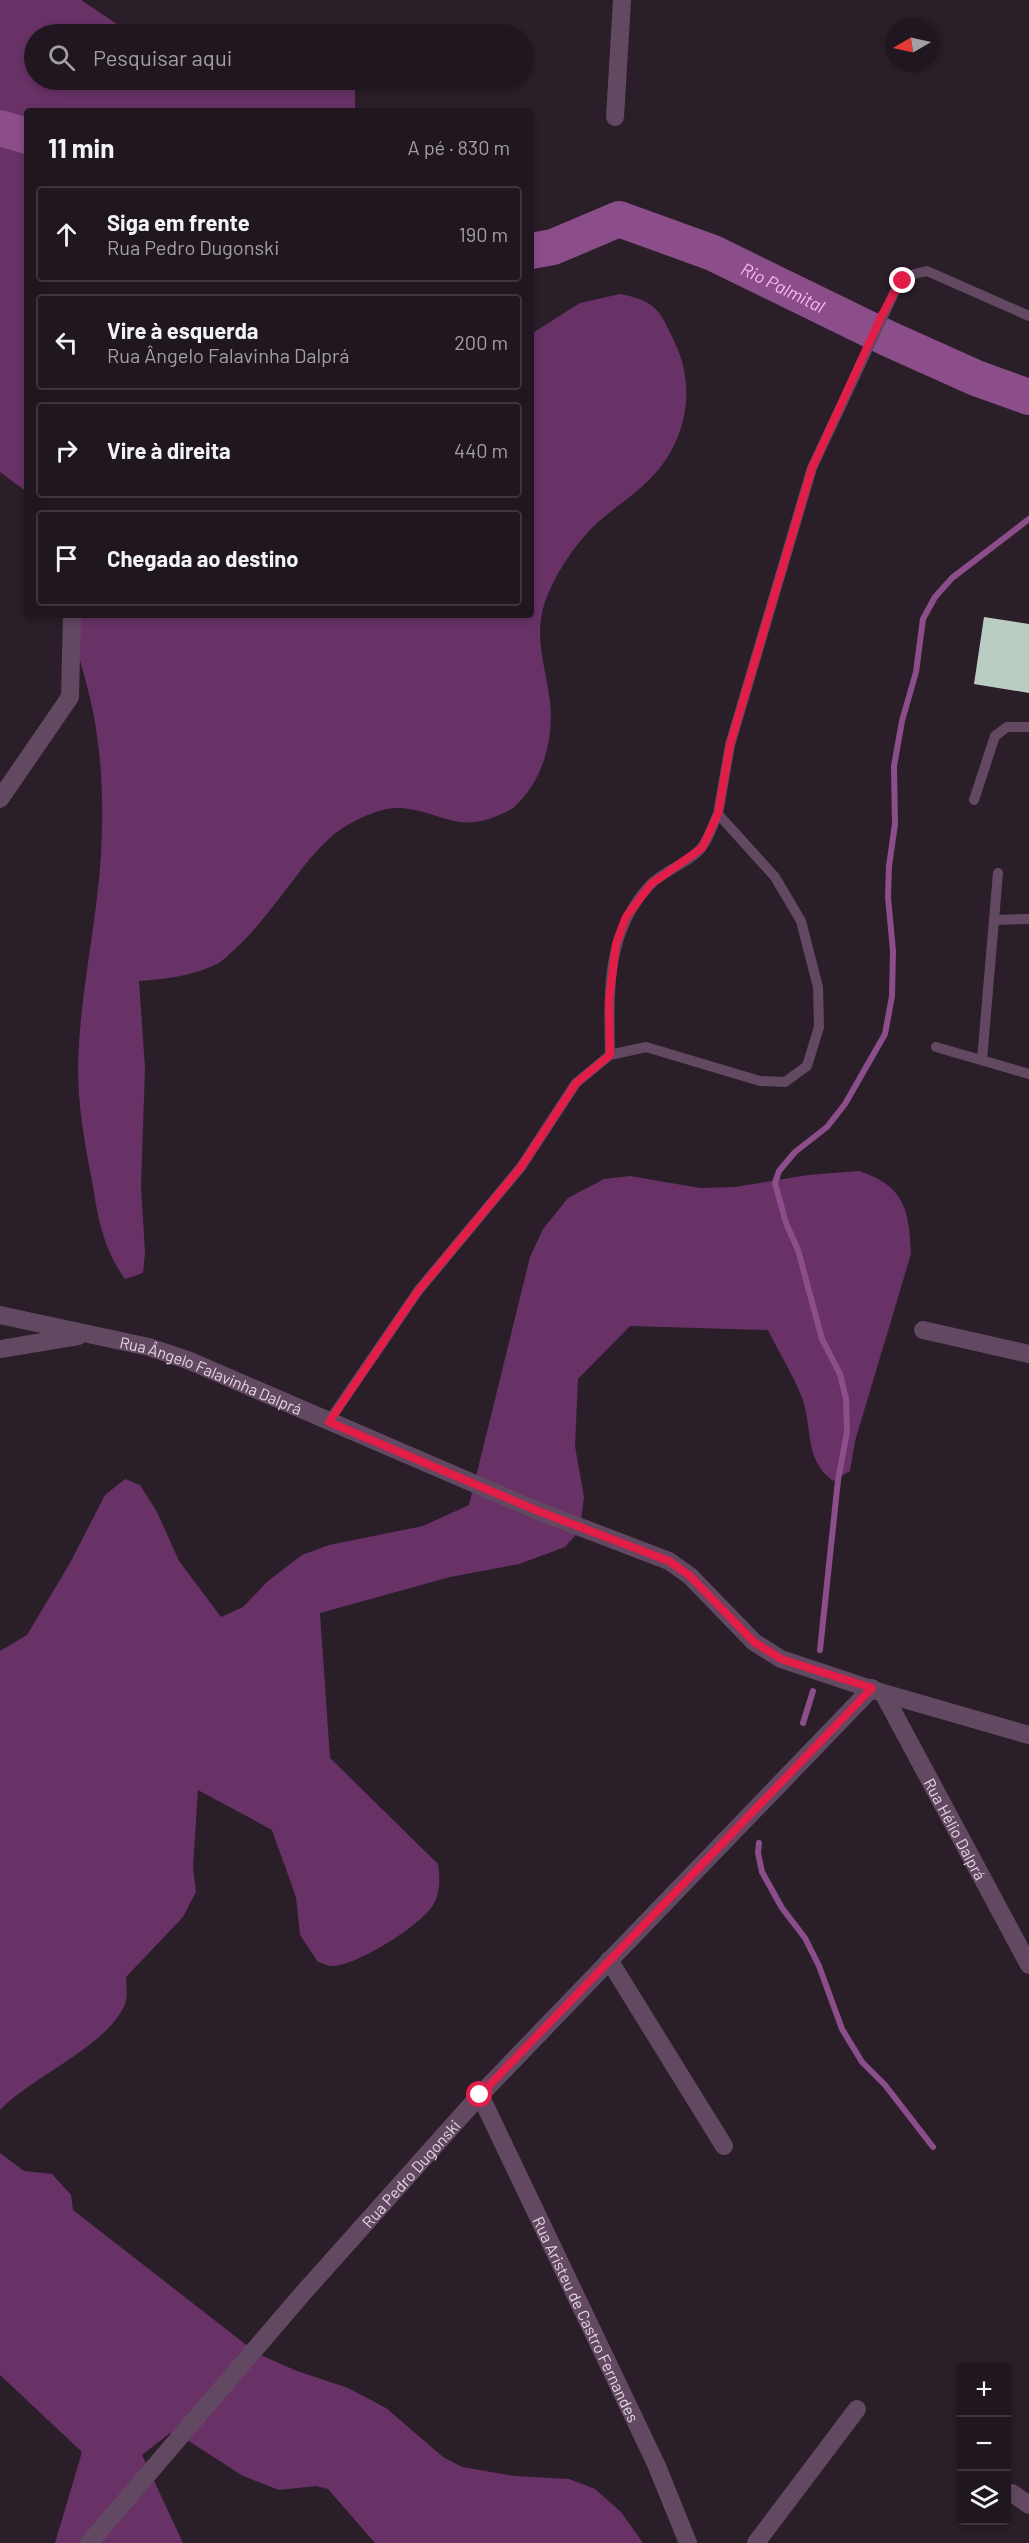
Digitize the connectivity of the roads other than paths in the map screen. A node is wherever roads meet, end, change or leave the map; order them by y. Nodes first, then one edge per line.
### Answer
1 (622, 0) edge
2 (615, 117) dead end
3 (1029, 316) edge
4 (72, 618) edge
5 (1029, 726) edge
6 (0, 799) edge
7 (974, 800) dead end
8 (718, 814) junction
9 (998, 873) dead end
10 (994, 920) junction
11 (1029, 920) edge
12 (936, 1047) dead end
13 (610, 1055) junction
14 (982, 1060) junction
15 (1029, 1074) edge
16 (0, 1315) edge
17 (923, 1330) dead end
18 (90, 1334) junction
19 (0, 1349) edge
20 (1029, 1354) edge
21 (329, 1422) junction
22 (877, 1691) junction
23 (1029, 1735) edge
24 (609, 1960) junction
25 (1029, 1965) edge
26 (480, 2095) junction
27 (724, 2146) dead end
28 (857, 2409) dead end
29 (1012, 2493) dead end
30 (1029, 2505) edge
31 (89, 2543) edge
32 (688, 2543) edge
33 (756, 2543) edge

1 - 2 street
3 - 8 lane
4 - 6 street
5 - 7 lane
8 - 13 lane
8 - 13 lane
9 - 10 lane
10 - 11 lane
10 - 14 lane
12 - 14 lane
13 - 21 lane
14 - 15 lane
16 - 18 street, Rua Ângelo Falavinha Dalprá
17 - 20 street
18 - 19 street
18 - 21 street, Rua Ângelo Falavinha Dalprá
21 - 22 street, Rua Ângelo Falavinha Dalprá
22 - 23 street, Rua Ângelo Falavinha Dalprá
22 - 24 street, Rua Pedro Dugonski
22 - 25 street, Rua Hélio Dalprá
24 - 26 street, Rua Pedro Dugonski
24 - 27 street
26 - 31 street, Rua Pedro Dugonski
26 - 32 street, Rua Aristeu de Castro Fernandes
28 - 33 street
29 - 30 street

